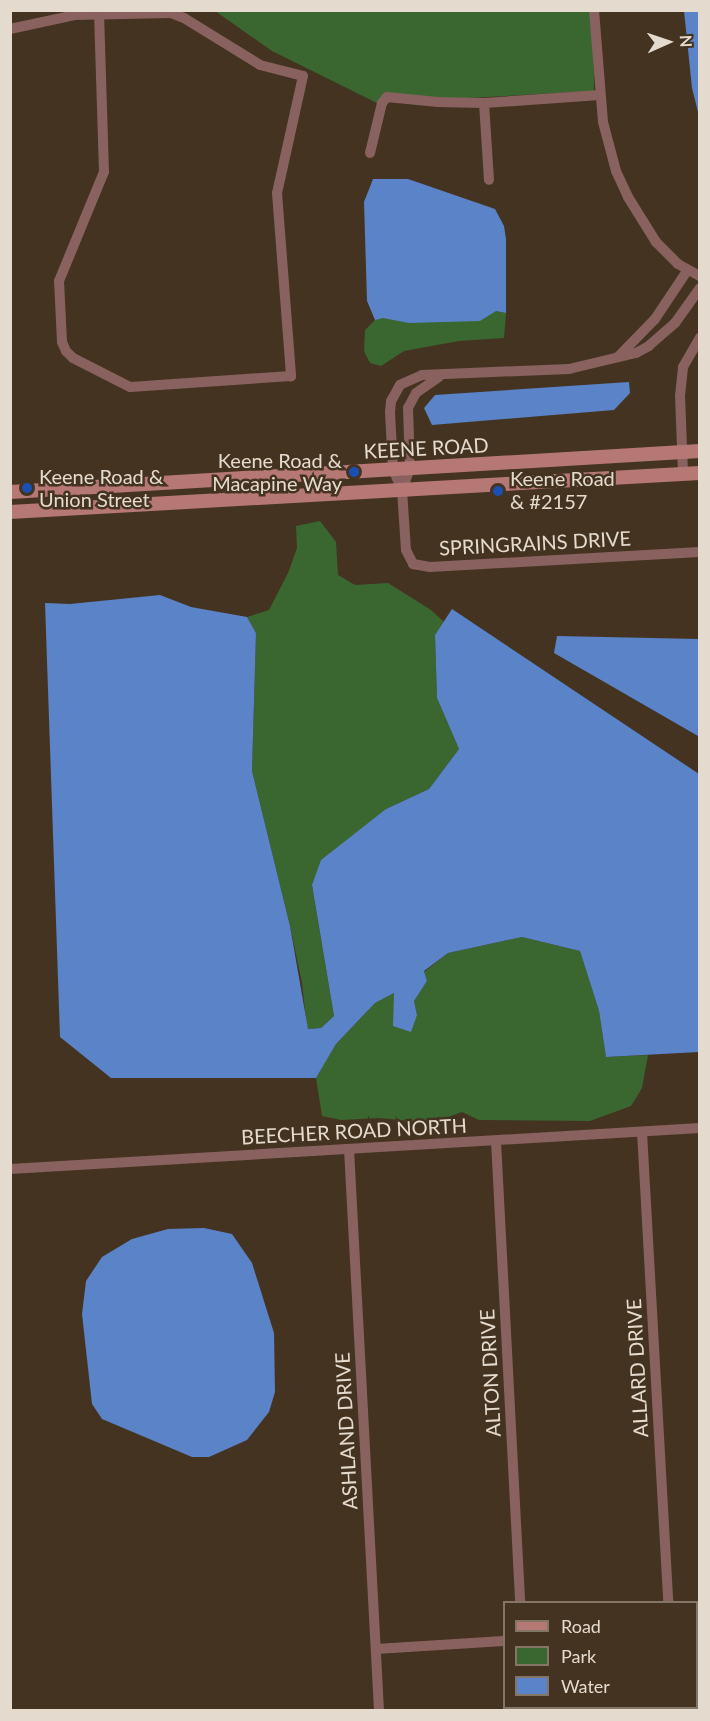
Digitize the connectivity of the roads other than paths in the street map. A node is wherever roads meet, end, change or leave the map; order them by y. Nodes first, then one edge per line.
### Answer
1 (594, 10) edge
2 (99, 16) junction
3 (10, 29) edge
4 (600, 95) junction
5 (484, 103) junction
6 (370, 153) dead end
7 (489, 180) dead end
8 (687, 271) junction
9 (699, 276) edge
10 (699, 288) edge
11 (666, 304) junction
12 (681, 315) junction
13 (698, 342) edge
14 (618, 357) junction
15 (442, 375) junction
16 (699, 451) edge
17 (682, 452) junction
18 (410, 468) junction
19 (393, 469) junction
20 (699, 472) edge
21 (683, 473) junction
22 (140, 484) junction
23 (402, 490) junction
24 (10, 492) edge
25 (10, 500) edge
26 (10, 512) edge
27 (699, 552) edge
28 (699, 1128) edge
29 (642, 1131) junction
30 (496, 1141) junction
31 (349, 1149) junction
32 (10, 1169) edge
33 (520, 1601) edge
34 (668, 1601) edge
35 (503, 1641) edge
36 (376, 1649) junction
37 (379, 1710) edge

1 - 4 street
2 - 2 street
2 - 3 street
4 - 5 street
4 - 8 street
5 - 6 street
5 - 7 street
8 - 9 street
8 - 11 street
10 - 12 street
11 - 12 street
11 - 14 street
12 - 14 street
13 - 17 street
14 - 15 street
15 - 18 street
15 - 19 street
16 - 17 main road, KEENE ROAD
17 - 18 main road, KEENE ROAD
17 - 21 street
18 - 19 main road, KEENE ROAD
18 - 23 street
19 - 22 main road, KEENE ROAD
19 - 23 street
20 - 21 main road, KEENE ROAD
21 - 23 main road, KEENE ROAD
22 - 24 main road, KEENE ROAD
22 - 25 main road
23 - 26 main road, KEENE ROAD
23 - 27 street, SPRINGRAINS DRIVE
28 - 29 street, BEECHER ROAD NORTH
29 - 30 street, BEECHER ROAD NORTH
29 - 34 street, ALLARD DRIVE
30 - 31 street, BEECHER ROAD NORTH
30 - 33 street, ALTON DRIVE
31 - 32 street, BEECHER ROAD NORTH
31 - 36 street, ASHLAND DRIVE
35 - 36 street
36 - 37 street, ASHLAND DRIVE

